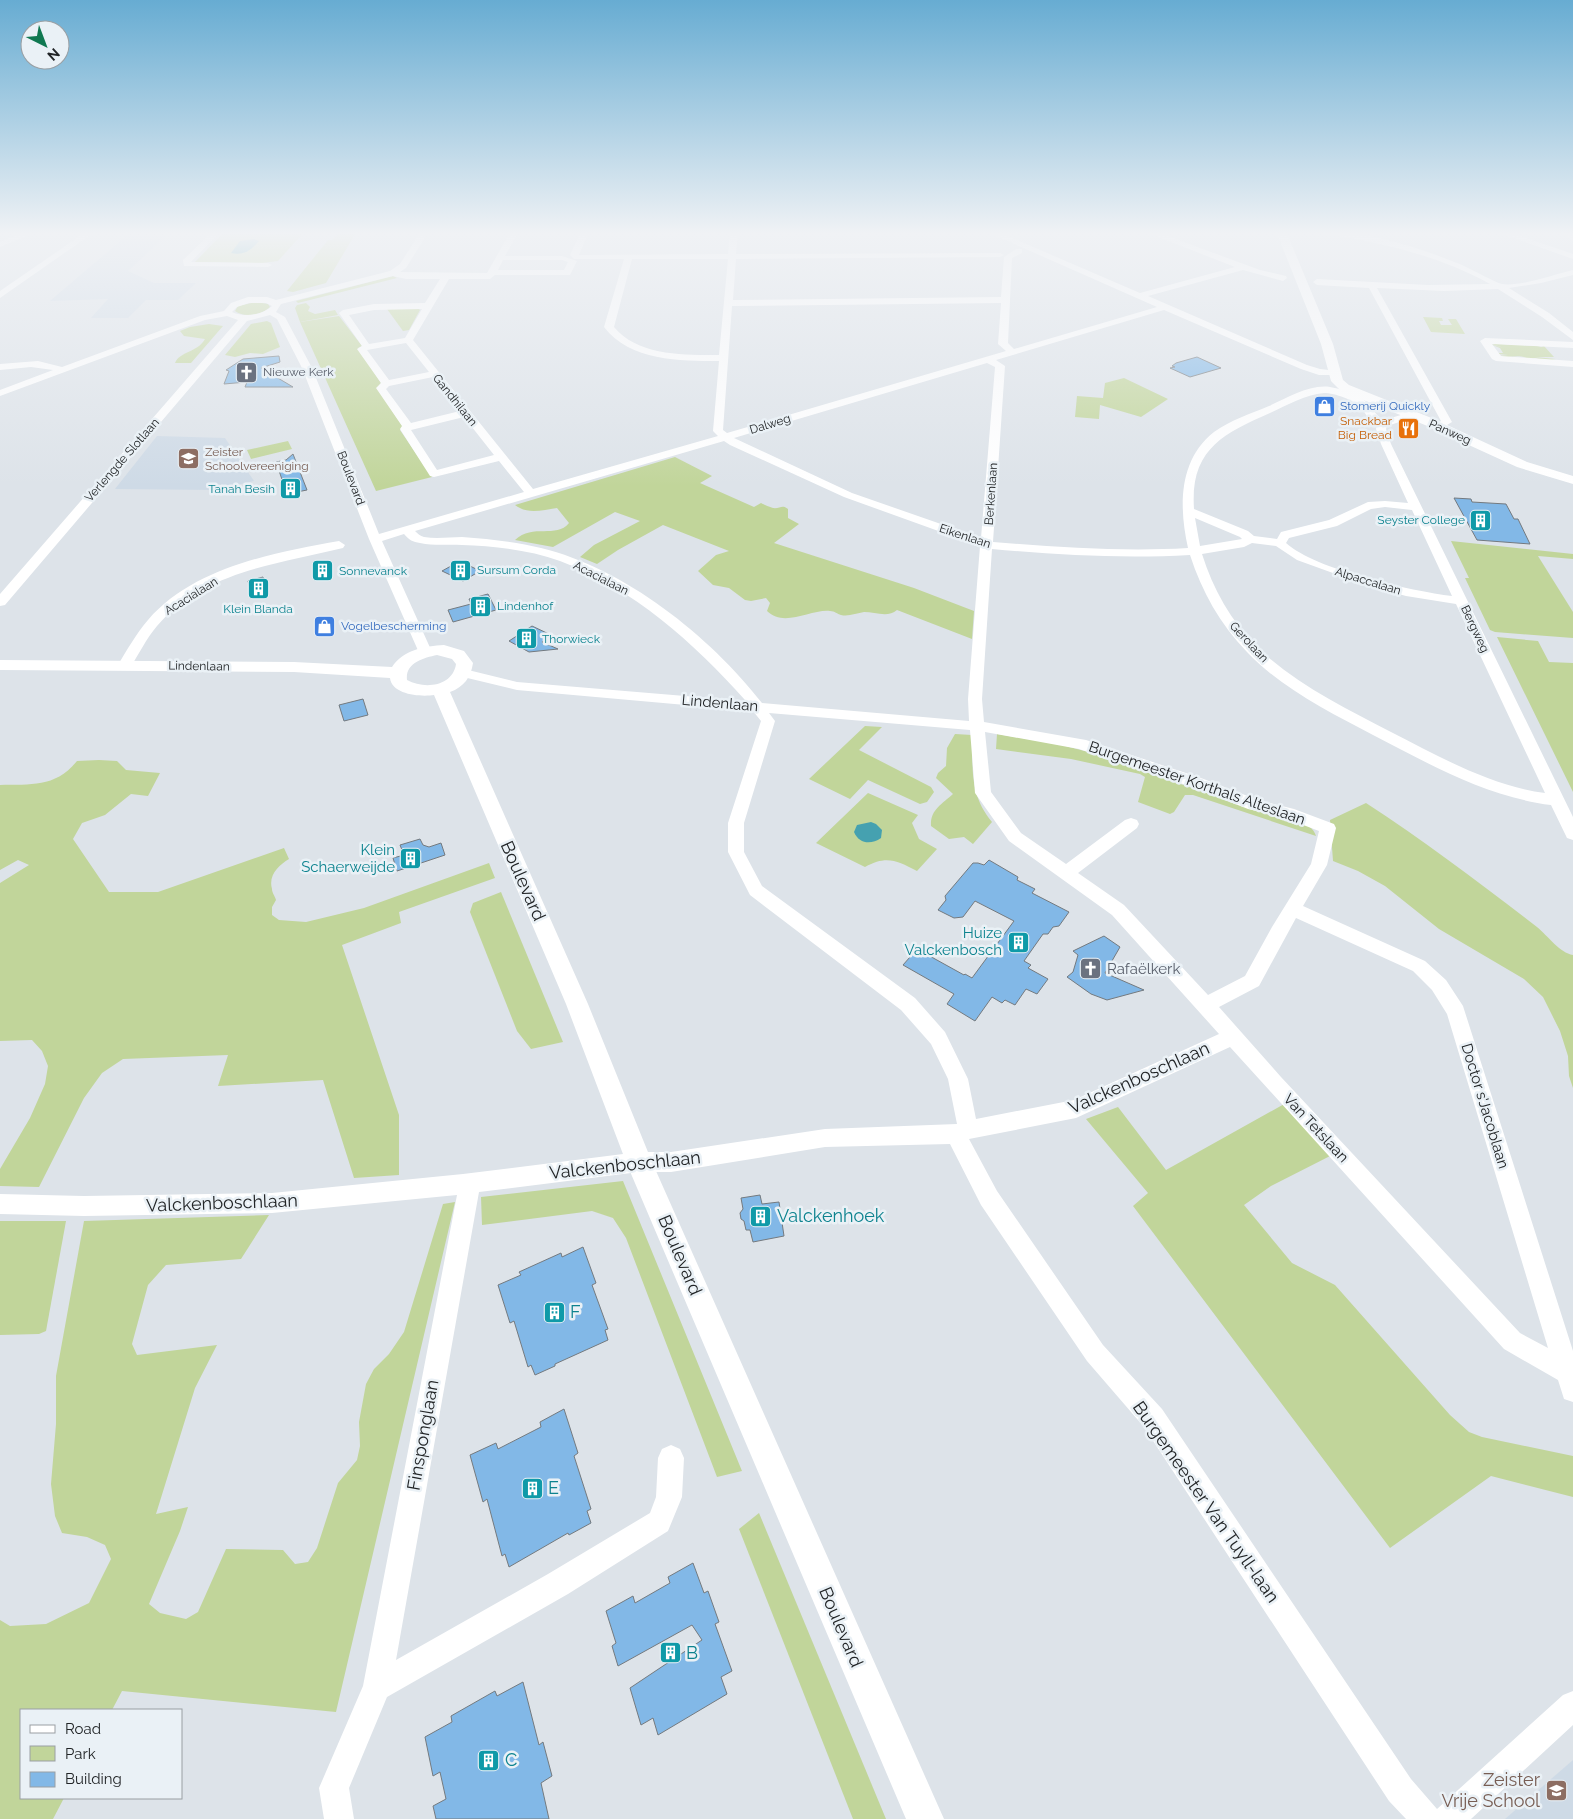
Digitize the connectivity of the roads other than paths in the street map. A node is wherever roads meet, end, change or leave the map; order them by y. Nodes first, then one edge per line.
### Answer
1 (214, 316) edge
2 (233, 316) edge
3 (248, 316) edge
4 (280, 316) edge
5 (346, 316) edge
6 (421, 316) edge
7 (612, 316) edge
8 (727, 316) edge
9 (1005, 316) edge
10 (1135, 316) edge
11 (1186, 316) edge
12 (1316, 316) edge
13 (1388, 316) edge
14 (1546, 316) edge
15 (245, 317) junction
16 (1573, 337) edge
17 (408, 340) junction
18 (1573, 345) edge
19 (367, 347) junction
20 (1013, 352) junction
21 (724, 358) junction
22 (988, 359) junction
23 (1573, 364) edge
24 (0, 367) edge
25 (62, 370) junction
26 (434, 374) junction
27 (1335, 374) junction
28 (386, 384) junction
29 (0, 393) edge
30 (466, 414) junction
31 (1411, 415) junction
32 (1383, 424) junction
33 (1438, 426) junction
34 (408, 427) junction
35 (725, 437) junction
36 (502, 457) junction
37 (1573, 480) edge
38 (531, 494) junction
39 (1417, 508) junction
40 (1188, 511) junction
41 (407, 530) junction
42 (375, 538) junction
43 (1250, 539) junction
44 (1280, 543) junction
45 (338, 545) dead end
46 (988, 546) junction
47 (1195, 551) junction
48 (1462, 601) junction
49 (0, 602) edge
50 (425, 652) junction
51 (0, 665) edge
52 (125, 665) junction
53 (398, 673) junction
54 (464, 673) junction
55 (440, 689) junction
56 (758, 706) junction
57 (977, 726) junction
58 (1557, 800) junction
59 (1130, 824) dead end
60 (1573, 834) edge
61 (1066, 873) junction
62 (1292, 909) junction
63 (1206, 1005) junction
64 (1232, 1036) junction
65 (962, 1132) junction
66 (639, 1162) junction
67 (470, 1183) junction
68 (0, 1204) edge
69 (1571, 1378) edge
70 (671, 1458) dead end
71 (377, 1687) junction
72 (1573, 1705) edge
73 (339, 1819) edge
74 (925, 1819) edge
75 (1426, 1819) edge
76 (1448, 1819) edge

1 - 25 street
2 - 15 street
3 - 15 street
4 - 42 street, Boulevard
5 - 19 street
6 - 17 street
7 - 21 street
8 - 21 street
9 - 20 street
10 - 20 street, Dalweg
11 - 27 street
12 - 27 street
13 - 33 street
14 - 16 street
15 - 49 street, Verlengde Slotlaan
17 - 19 street
17 - 26 street, Gandhilaan
18 - 23 street
19 - 28 street
20 - 22 street, Dalweg
21 - 35 street
22 - 35 street, Dalweg
22 - 46 street, Berkenlaan
24 - 25 street
25 - 29 street
26 - 28 street
26 - 30 street, Gandhilaan
27 - 31 street, Panweg
28 - 34 street
30 - 34 street
30 - 36 street, Gandhilaan
31 - 32 street
31 - 33 street, Panweg
32 - 39 street, Bergweg
32 - 40 street, Gerolaan
33 - 37 street, Panweg
34 - 36 street
35 - 38 street, Dalweg
35 - 46 street, Eikenlaan
36 - 38 street, Gandhilaan
38 - 41 street, Dalweg
39 - 44 street
39 - 48 street, Bergweg
40 - 43 street, Eikenlaan
40 - 47 street, Gerolaan
41 - 42 street, Dalweg
41 - 56 street, Acacialaan
42 - 50 street, Boulevard
43 - 44 street, Eikenlaan
43 - 47 street, Eikenlaan
44 - 48 street, Alpaccalaan
45 - 52 street, Acacialaan
46 - 47 street, Eikenlaan
46 - 57 street, Berkenlaan
47 - 58 street, Gerolaan
48 - 58 street, Bergweg
50 - 53 street
50 - 54 street
51 - 52 street, Lindenlaan
52 - 53 street, Lindenlaan
53 - 55 street
54 - 55 street
54 - 56 street, Lindenlaan
55 - 66 street, Boulevard
56 - 57 street, Lindenlaan
56 - 65 street, Burgemeester Van Tuyll-laan
57 - 61 street, Van Tetslaan
57 - 62 street, Burgemeester Korthals Alteslaan
58 - 60 street, Bergweg
59 - 61 street
61 - 63 street, Van Tetslaan
62 - 63 street
62 - 69 street, Doctor s'Jacoblaan
63 - 64 street, Van Tetslaan
64 - 65 street, Valckenboschlaan
64 - 69 street, Van Tetslaan
65 - 66 street, Valckenboschlaan
65 - 75 street, Burgemeester Van Tuyll-laan
66 - 67 street, Valckenboschlaan
66 - 74 street, Boulevard
67 - 68 street, Valckenboschlaan
67 - 71 street, Finsponglaan
70 - 71 street
71 - 73 street, Finsponglaan
72 - 76 street

